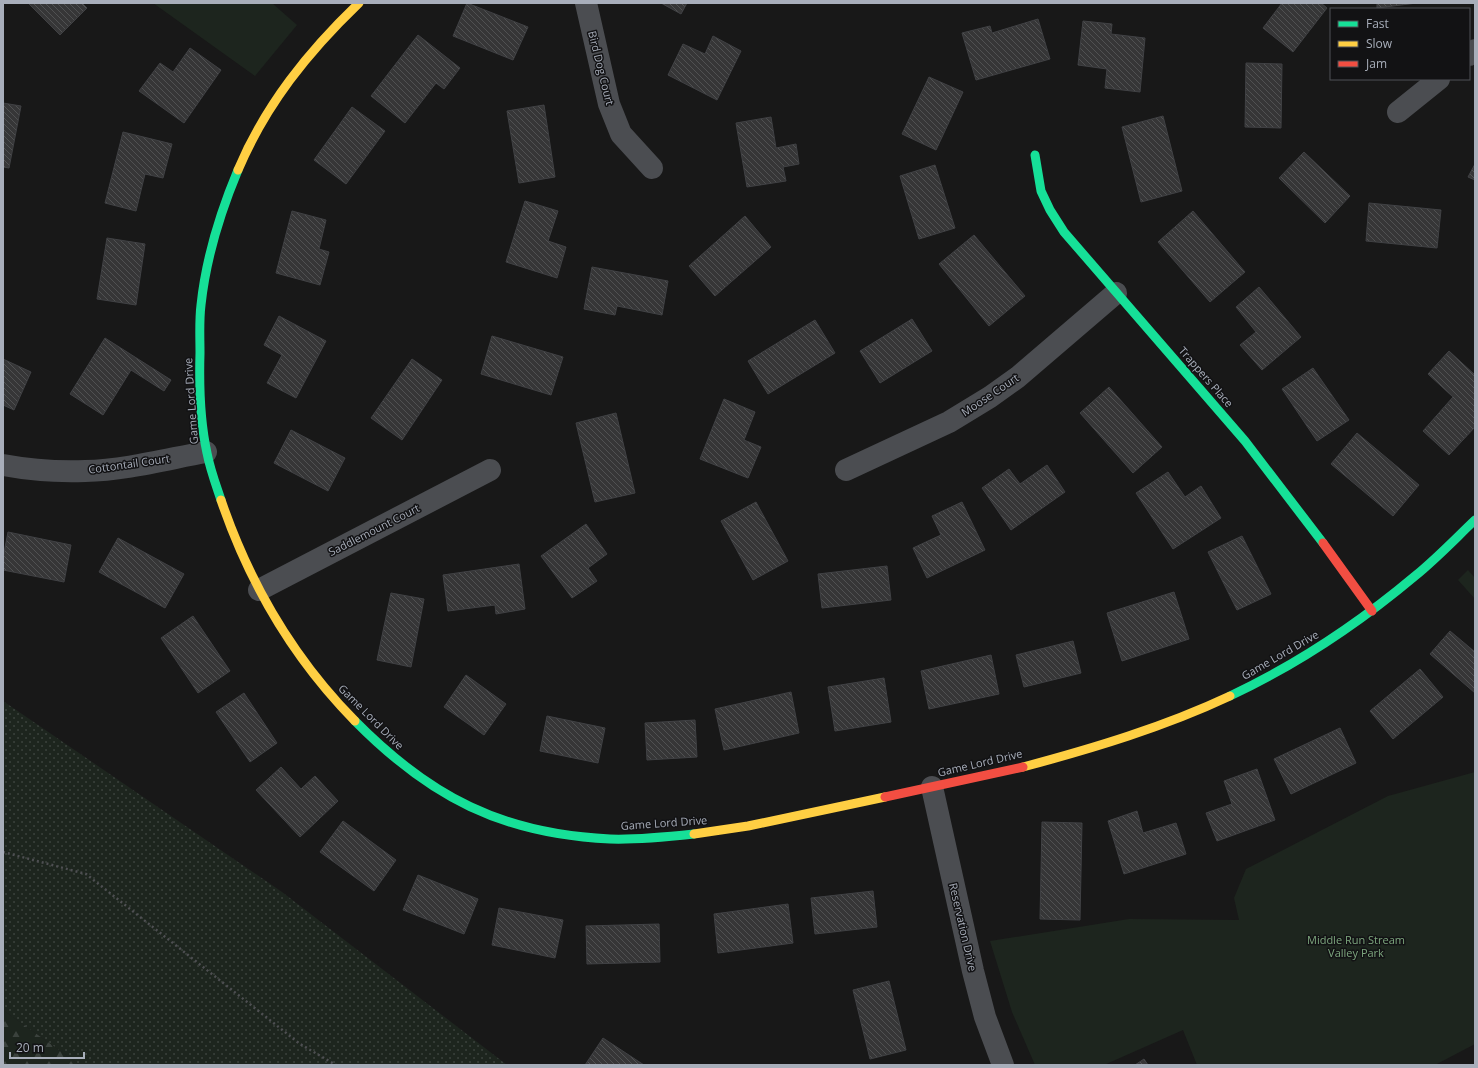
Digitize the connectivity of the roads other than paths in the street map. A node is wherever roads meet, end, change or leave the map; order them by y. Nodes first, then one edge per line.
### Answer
1 (359, 3) edge
2 (586, 3) edge
3 (1438, 80) edge
4 (1398, 112) dead end
5 (1035, 155) dead end
6 (652, 168) dead end
7 (1116, 293) junction
8 (206, 452) junction
9 (3, 465) edge
10 (490, 470) dead end
11 (846, 470) dead end
12 (1475, 520) edge
13 (259, 590) junction
14 (1372, 611) junction
15 (932, 787) junction
16 (1003, 1065) edge

1 - 8 street, Game Lord Drive
2 - 6 street, Bird Dog Court
3 - 4 street
5 - 7 street, Trappers Place
7 - 11 street, Moose Court
7 - 14 street, Trappers Place
8 - 9 street, Cottontail Court
8 - 13 street, Game Lord Drive
10 - 13 street, Saddlemount Court
12 - 14 street, Game Lord Drive
13 - 15 street, Game Lord Drive
14 - 15 street, Game Lord Drive
15 - 16 street, Reservation Drive

